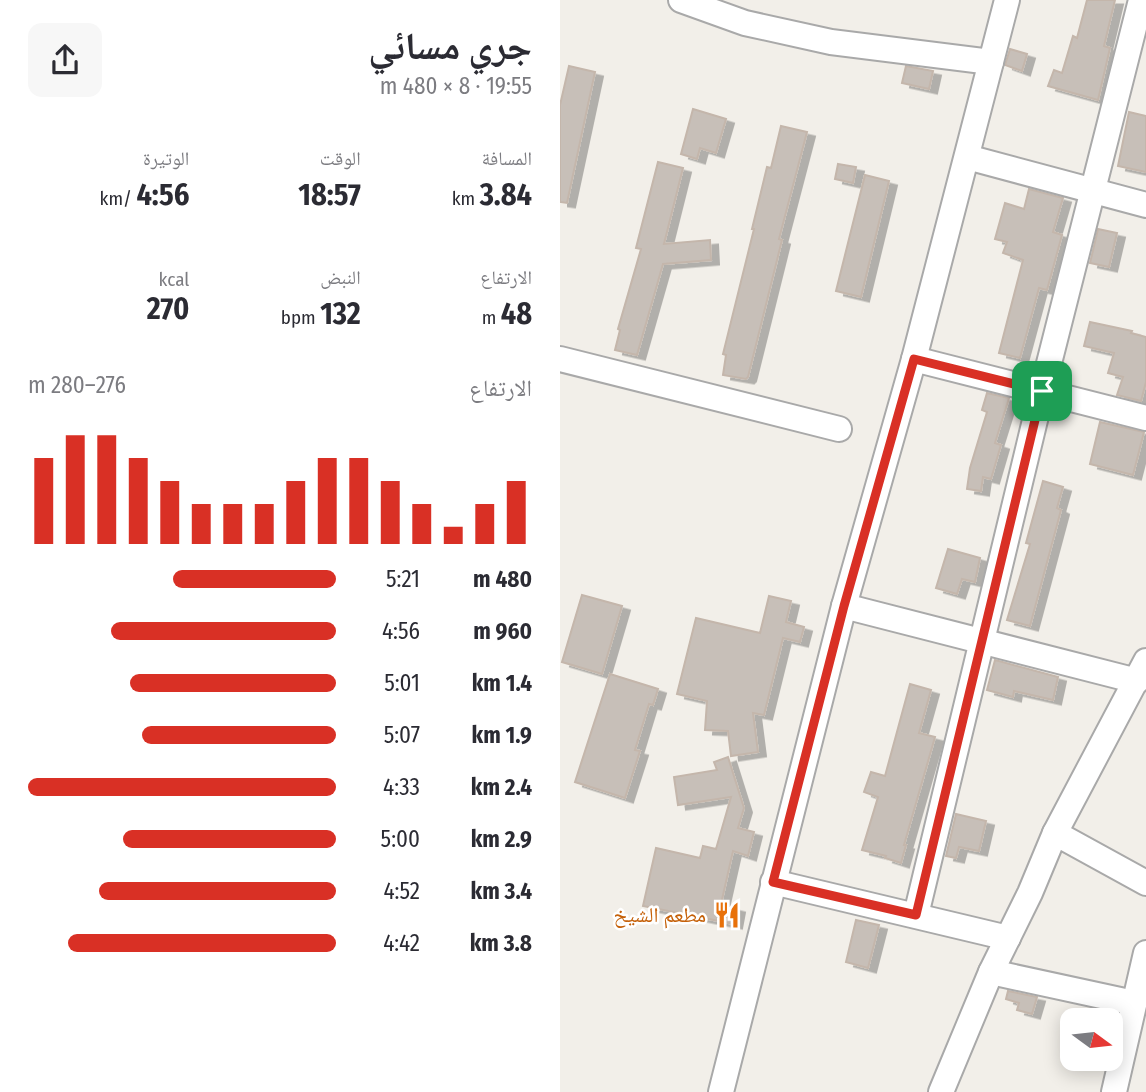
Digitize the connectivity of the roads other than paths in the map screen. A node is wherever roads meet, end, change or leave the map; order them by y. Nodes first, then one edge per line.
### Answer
1 (681, 0) edge
2 (1007, 0) edge
3 (1141, 0) edge
4 (991, 62) junction
5 (967, 157) junction
6 (1094, 192) junction
7 (1146, 205) edge
8 (560, 359) edge
9 (914, 359) junction
10 (1042, 391) junction
11 (1146, 418) edge
12 (839, 429) dead end
13 (844, 606) junction
14 (982, 640) junction
15 (1141, 671) edge
16 (1055, 833) junction
17 (773, 882) junction
18 (1146, 883) edge
19 (916, 915) junction
20 (1008, 939) junction
21 (1146, 953) edge
22 (991, 972) junction
23 (1135, 1003) junction
24 (721, 1092) edge
25 (942, 1092) edge
26 (1114, 1092) edge

1 - 4 street
2 - 4 street
3 - 6 street
4 - 5 street
5 - 6 street
5 - 9 street
6 - 7 street
6 - 10 street
8 - 12 street
9 - 10 street
9 - 13 street
10 - 11 street
10 - 14 street
13 - 14 street
13 - 17 street
14 - 15 street
14 - 19 street
15 - 16 street
16 - 18 street
16 - 20 street
17 - 19 street
17 - 24 street
19 - 20 street
20 - 22 street
21 - 23 street
22 - 23 street
22 - 25 street
23 - 26 street

